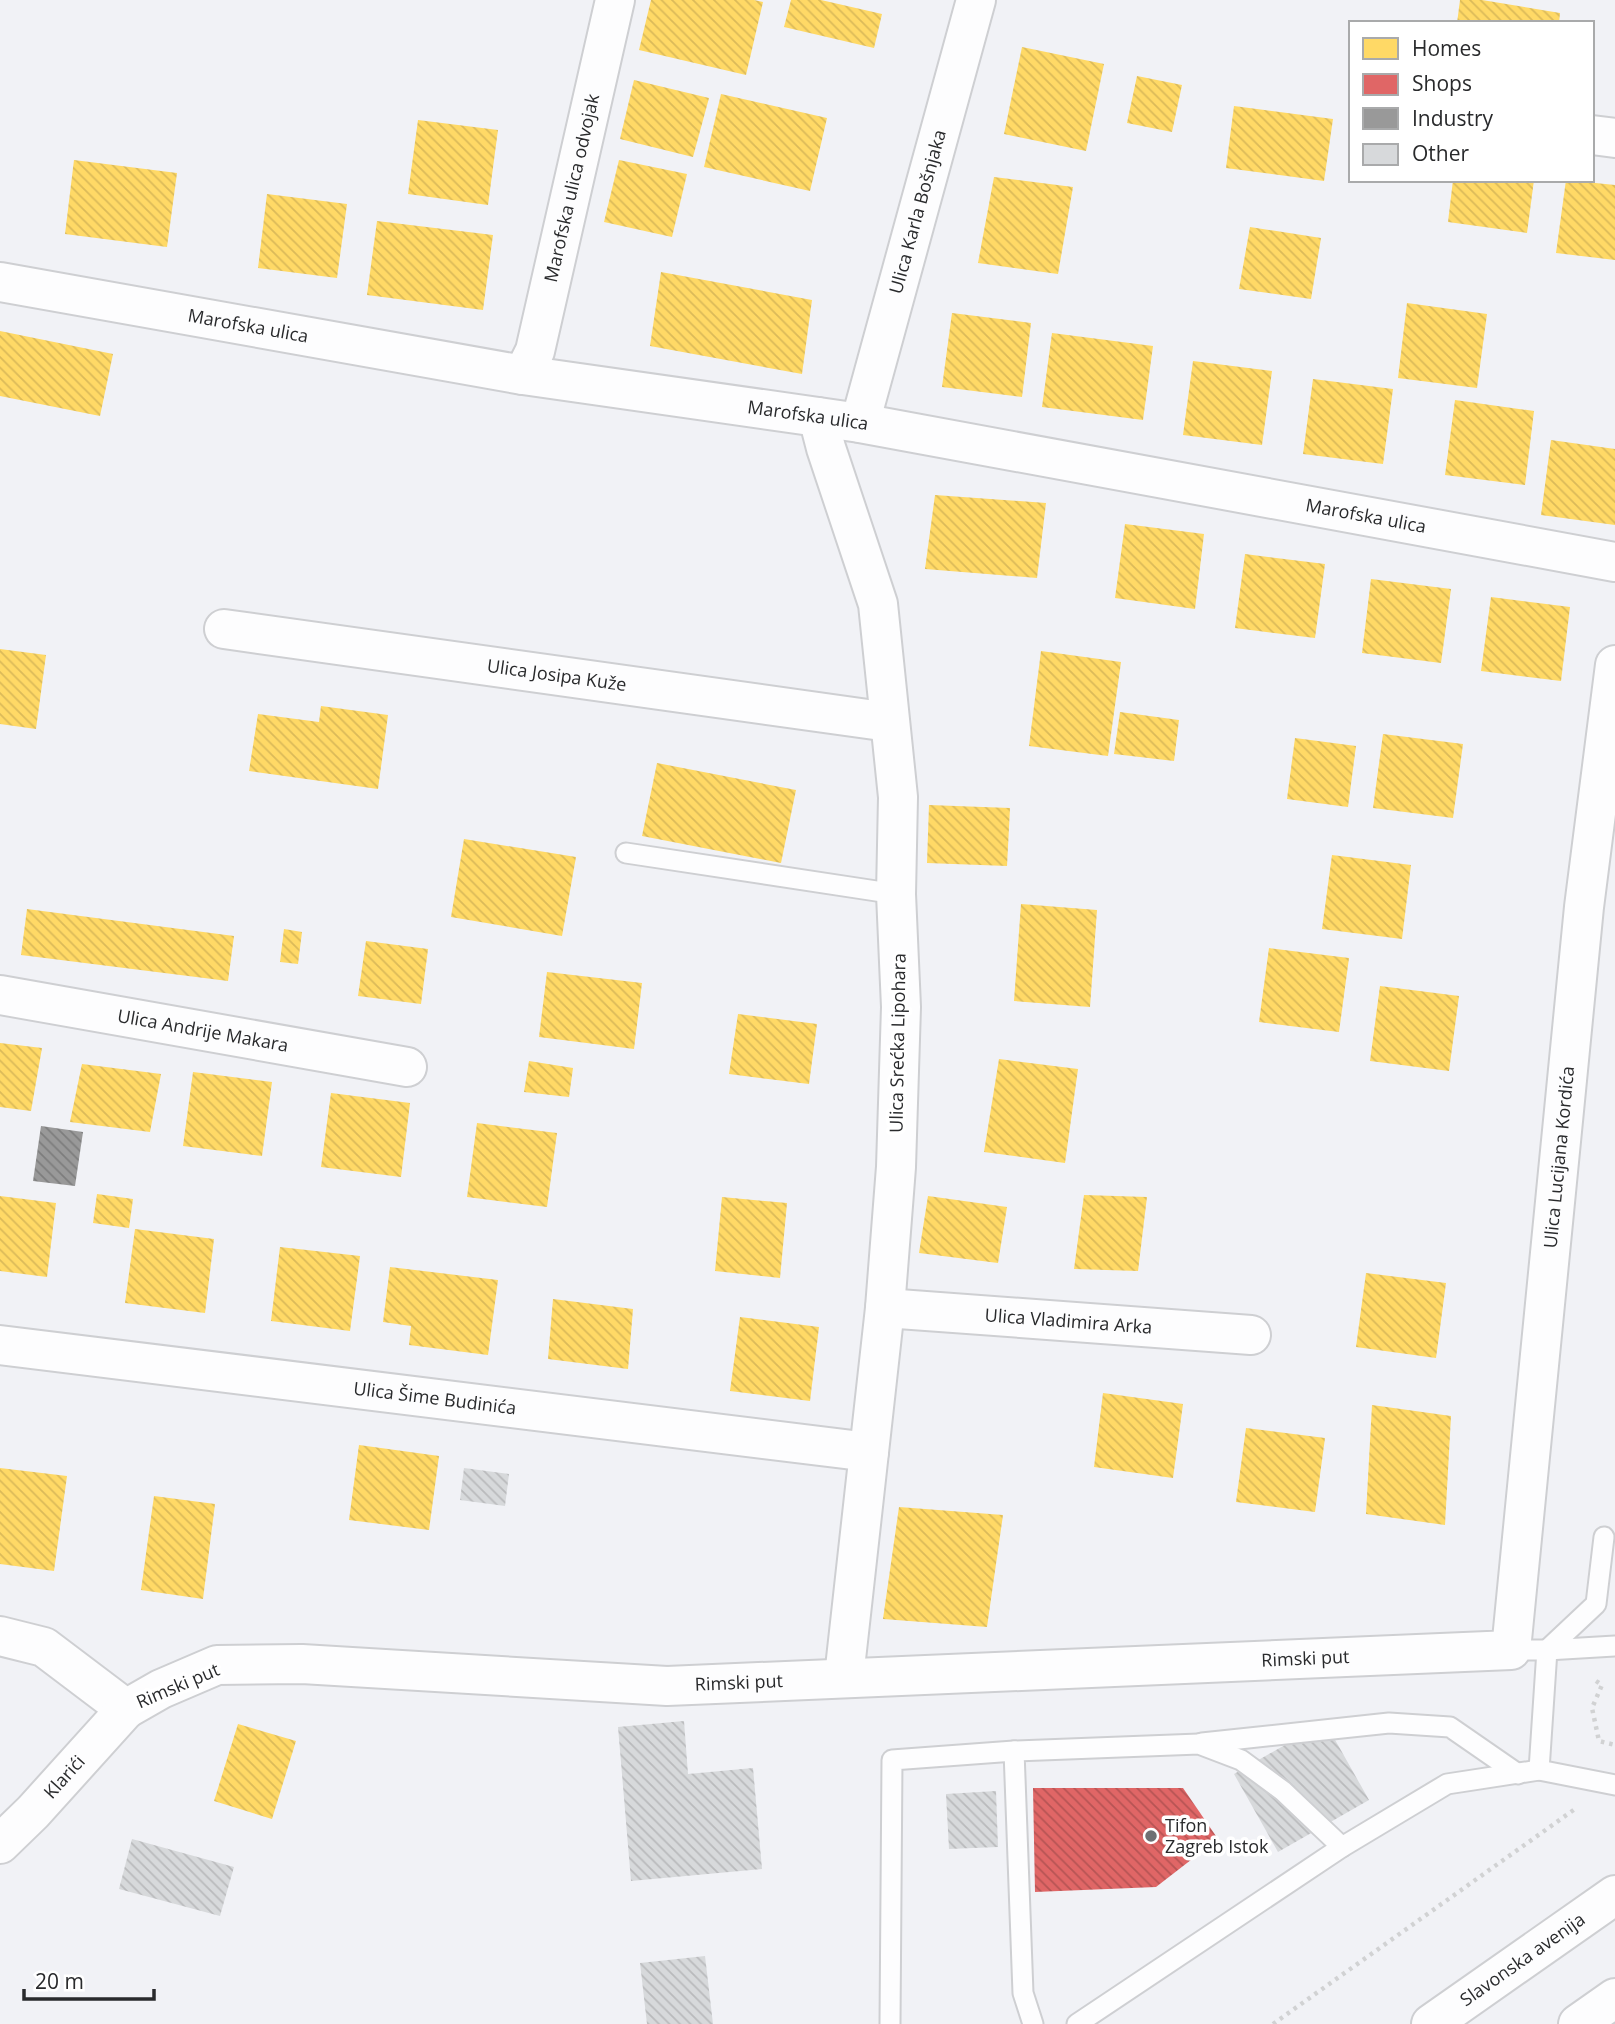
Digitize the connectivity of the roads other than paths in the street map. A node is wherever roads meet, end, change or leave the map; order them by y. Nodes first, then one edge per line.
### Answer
1 (615, 0) edge
2 (976, 0) edge
3 (1594, 135) edge
4 (1615, 138) edge
5 (0, 282) edge
6 (523, 375) junction
7 (818, 416) junction
8 (860, 423) junction
9 (1615, 562) edge
10 (224, 629) dead end
11 (1615, 665) edge
12 (889, 722) junction
13 (626, 853) dead end
14 (896, 894) junction
15 (0, 995) edge
16 (407, 1067) dead end
17 (885, 1308) junction
18 (1251, 1335) dead end
19 (0, 1345) edge
20 (869, 1452) junction
21 (1604, 1537) dead end
22 (0, 1636) edge
23 (1615, 1646) edge
24 (1529, 1650) junction
25 (844, 1677) junction
26 (126, 1709) junction
27 (1199, 1744) junction
28 (1014, 1751) junction
29 (1539, 1770) junction
30 (1518, 1774) junction
31 (1615, 1785) edge
32 (0, 1844) edge
33 (1342, 1847) junction
34 (1615, 1895) edge
35 (1615, 1998) edge
36 (890, 2024) edge
37 (1033, 2024) edge
38 (1077, 2024) edge
39 (1431, 2024) edge
40 (1578, 2024) edge

1 - 6 street, Marofska ulica odvojak
2 - 8 street, Ulica Karla Bošnjaka
3 - 4 street
5 - 6 street, Marofska ulica
6 - 7 street, Marofska ulica
7 - 8 street, Marofska ulica
7 - 12 street, Ulica Srećka Lipohara
8 - 9 street, Marofska ulica
10 - 12 street, Ulica Josipa Kuže
11 - 24 street, Ulica Lucijana Kordića
12 - 14 street, Ulica Srećka Lipohara
13 - 14 lane
14 - 17 street, Ulica Srećka Lipohara
15 - 16 street, Ulica Andrije Makara
17 - 18 street, Ulica Vladimira Arka
17 - 20 street, Ulica Srećka Lipohara
19 - 20 street, Ulica Šime Budinića
20 - 25 street, Ulica Srećka Lipohara
21 - 24 lane
22 - 26 street, Rimski put
23 - 24 lane
24 - 25 street, Rimski put
24 - 29 lane
25 - 26 street, Rimski put
26 - 32 street, Klarići
27 - 28 lane
27 - 30 lane
27 - 33 lane
28 - 36 lane
28 - 37 lane
29 - 30 lane
29 - 31 lane
30 - 33 lane
33 - 38 lane
34 - 39 street, Slavonska avenija
35 - 40 street

